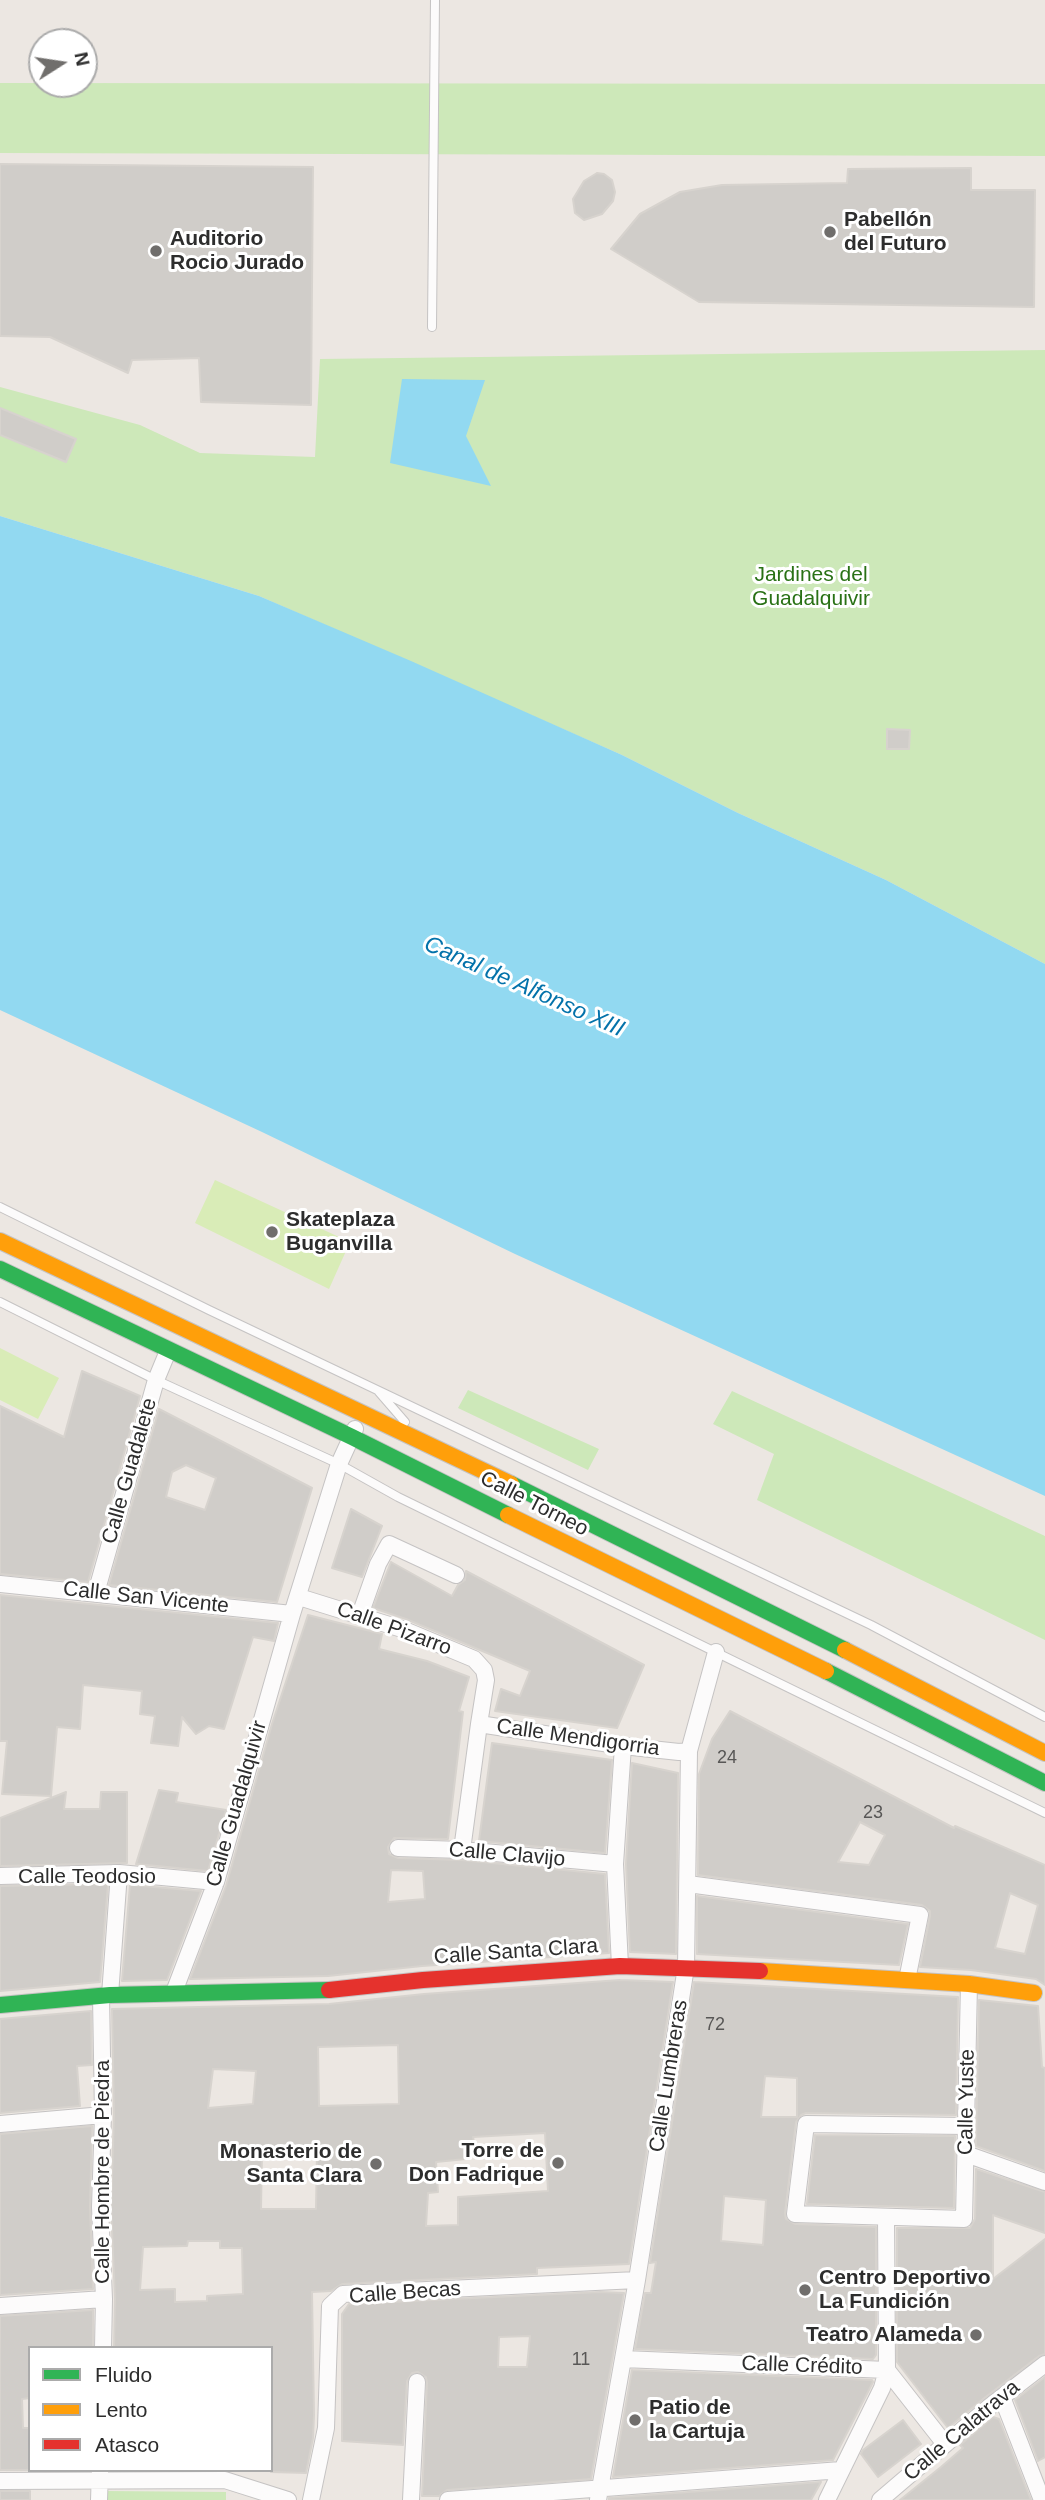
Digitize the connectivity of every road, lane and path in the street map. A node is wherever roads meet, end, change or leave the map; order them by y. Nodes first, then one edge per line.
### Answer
1 (435, 0) edge
2 (432, 327) dead end
3 (0, 1207) edge
4 (0, 1241) edge
5 (0, 1269) edge
6 (0, 1302) edge
7 (168, 1351) junction
8 (156, 1380) junction
9 (376, 1389) junction
10 (363, 1412) junction
11 (352, 1437) junction
12 (421, 1440) junction
13 (339, 1464) junction
14 (456, 1575) dead end
15 (0, 1584) edge
16 (96, 1593) junction
17 (299, 1597) junction
18 (292, 1614) junction
19 (360, 1615) junction
20 (716, 1652) junction
21 (484, 1670) joint
22 (1045, 1717) edge
23 (479, 1724) junction
24 (623, 1746) junction
25 (689, 1751) junction
26 (1045, 1753) edge
27 (1045, 1783) edge
28 (1045, 1813) edge
29 (398, 1848) dead end
30 (462, 1850) junction
31 (615, 1864) junction
32 (119, 1873) junction
33 (0, 1876) edge
34 (216, 1882) junction
35 (688, 1884) junction
36 (620, 1966) junction
37 (687, 1967) junction
38 (907, 1980) junction
39 (969, 1984) junction
40 (174, 1992) junction
41 (1034, 1993) dead end
42 (106, 1996) junction
43 (0, 2005) edge
44 (103, 2115) junction
45 (0, 2124) edge
46 (966, 2126) junction
47 (965, 2154) junction
48 (1045, 2182) edge
49 (886, 2217) junction
50 (637, 2280) junction
51 (104, 2299) junction
52 (0, 2306) edge
53 (103, 2346) edge
54 (623, 2359) junction
55 (1045, 2364) edge
56 (887, 2370) junction
57 (417, 2382) dead end
58 (1002, 2397) junction
59 (945, 2444) junction
60 (841, 2470) junction
61 (100, 2475) edge
62 (0, 2481) edge
63 (234, 2483) junction
64 (599, 2494) edge
65 (884, 2498) edge
66 (99, 2500) edge
67 (234, 2500) edge
68 (288, 2500) edge
69 (311, 2500) edge
70 (411, 2500) edge
71 (448, 2500) edge
72 (827, 2500) edge
73 (1042, 2500) edge

1 - 2 lane
3 - 9 lane
4 - 10 main road, Calle Torneo
5 - 7 main road, Calle Torneo
6 - 8 lane
7 - 8 street, Calle Guadalete
7 - 11 main road, Calle Torneo
8 - 13 lane
8 - 16 street, Calle Guadalete
9 - 12 lane
9 - 22 lane
10 - 11 street, Calle Guadalquivir
10 - 12 main road, Calle Torneo
11 - 13 street, Calle Guadalquivir
11 - 27 main road, Calle Torneo
12 - 26 main road, Calle Torneo
13 - 17 street, Calle Guadalquivir
13 - 20 lane
14 - 19 street
15 - 16 street, Calle San Vicente
16 - 18 street, Calle San Vicente
17 - 18 street, Calle Guadalquivir
17 - 19 street, Calle Pizarro
18 - 34 street, Calle Guadalquivir
19 - 21 street, Calle Pizarro
20 - 25 street, Calle Lumbreras
20 - 28 lane
21 - 23 street, Calle Mendigorria
23 - 24 street, Calle Mendigorria
23 - 30 street
24 - 25 street, Calle Mendigorria
24 - 31 street
25 - 35 street, Calle Lumbreras
29 - 30 street, Calle Clavijo
30 - 31 street, Calle Clavijo
31 - 36 street
32 - 33 street, Calle Teodosio
32 - 34 street, Calle Teodosio
32 - 42 street, Calle Hombre de Piedra
34 - 40 street, Calle Guadalquivir
35 - 37 street, Calle Lumbreras
35 - 38 street
36 - 37 main road, Calle Santa Clara
36 - 40 main road, Calle Santa Clara
37 - 38 main road, Calle Santa Clara
37 - 50 street, Calle Lumbreras
38 - 39 main road, Calle Santa Clara
39 - 41 main road, Calle Santa Clara
39 - 46 street, Calle Yuste
40 - 42 main road, Calle Santa Clara
42 - 43 main road, Calle Santa Clara
42 - 44 street, Calle Hombre de Piedra
44 - 45 street
44 - 51 street, Calle Hombre de Piedra
46 - 47 street, Calle Yuste
46 - 49 street
47 - 48 street
47 - 49 street, Calle Yuste
49 - 56 street
50 - 54 street, Calle Lumbreras
50 - 69 street, Calle Becas
51 - 52 street
51 - 53 street, Calle Hombre de Piedra
54 - 56 street, Calle Crédito
54 - 64 street, Calle Lumbreras
55 - 58 street, Calle Calatrava
56 - 59 street, Calle Crédito
56 - 60 street
57 - 70 street
58 - 59 street, Calle Calatrava
58 - 73 street
59 - 65 street, Calle Calatrava
60 - 64 street
60 - 72 street
61 - 62 street
61 - 63 street
61 - 66 street
63 - 67 street
63 - 68 street
64 - 71 street

